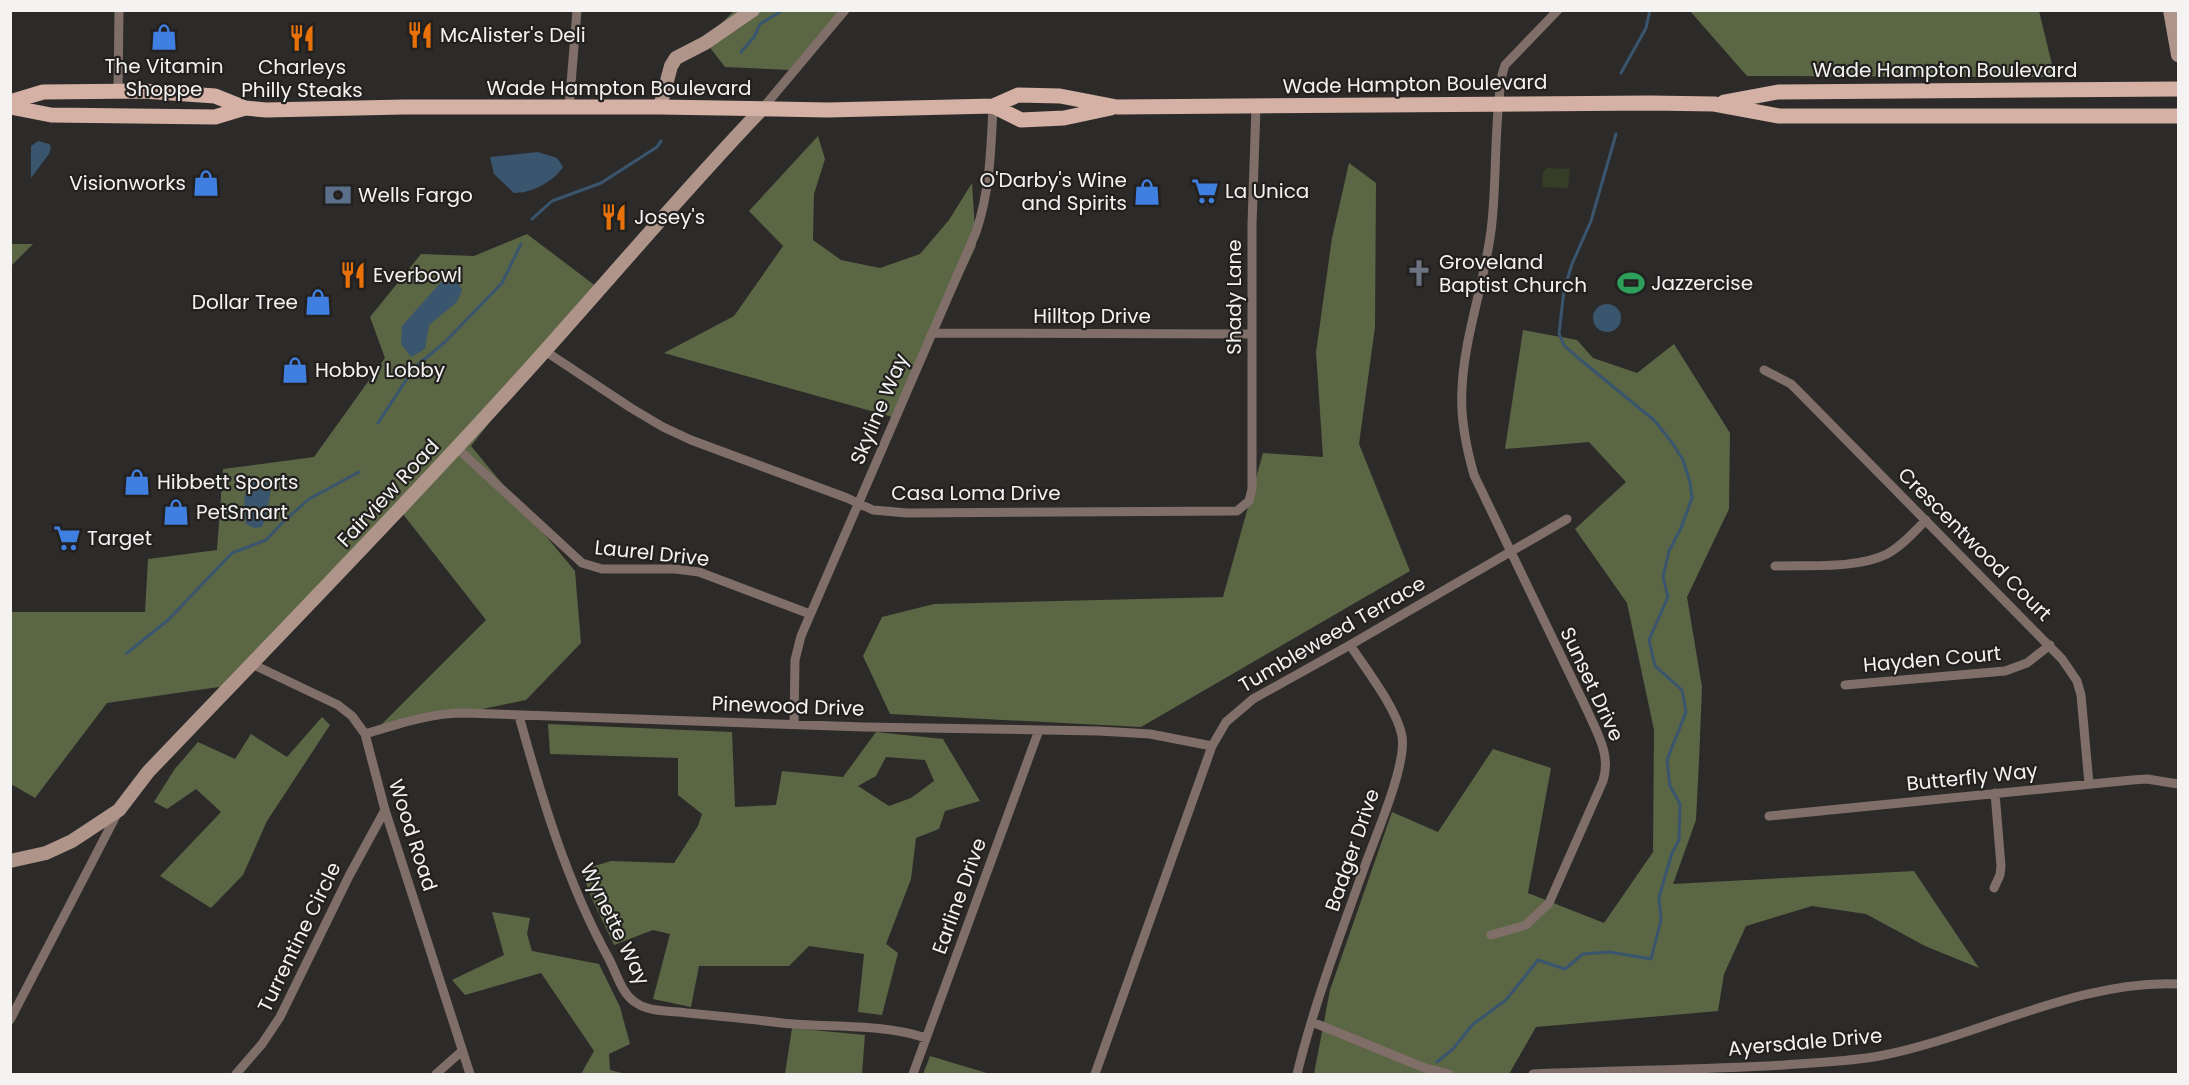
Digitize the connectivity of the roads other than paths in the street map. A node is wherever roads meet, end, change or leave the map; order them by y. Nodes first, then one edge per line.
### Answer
1 (119, 10) edge
2 (577, 10) edge
3 (753, 10) edge
4 (845, 10) edge
5 (1558, 10) edge
6 (2170, 10) edge
7 (2178, 55) edge
8 (2178, 89) edge
9 (118, 92) junction
10 (1921, 92) junction
11 (10, 104) edge
12 (1498, 104) junction
13 (1714, 104) junction
14 (993, 106) junction
15 (1256, 106) junction
16 (660, 107) junction
17 (1117, 107) junction
18 (245, 108) junction
19 (569, 108) junction
20 (762, 109) junction
21 (2178, 116) edge
22 (1922, 117) junction
23 (932, 333) junction
24 (1251, 334) junction
25 (545, 351) junction
26 (1764, 370) dead end
27 (457, 448) junction
28 (1252, 489) joint
29 (858, 503) junction
30 (1567, 519) dead end
31 (1926, 520) junction
32 (1511, 552) junction
33 (1775, 566) dead end
34 (810, 614) junction
35 (1350, 645) junction
36 (2050, 645) junction
37 (252, 664) junction
38 (1845, 685) dead end
39 (519, 716) junction
40 (794, 724) junction
41 (1039, 730) junction
42 (365, 734) junction
43 (1212, 746) junction
44 (2089, 784) junction
45 (2178, 784) edge
46 (1995, 793) junction
47 (119, 810) junction
48 (385, 810) junction
49 (1769, 816) dead end
50 (10, 861) edge
51 (1994, 888) dead end
52 (1491, 934) dead end
53 (2178, 984) edge
54 (10, 1020) edge
55 (1311, 1022) junction
56 (926, 1038) junction
57 (462, 1051) junction
58 (236, 1074) edge
59 (436, 1074) edge
60 (470, 1074) edge
61 (913, 1074) edge
62 (1095, 1074) edge
63 (1297, 1074) edge
64 (1449, 1074) edge
65 (1533, 1074) edge

1 - 9 street
2 - 19 street
3 - 16 street
4 - 20 street
5 - 12 street, Sunset Drive
6 - 7 street
8 - 10 main road, Wade Hampton Boulevard
9 - 11 main road, Wade Hampton Boulevard
9 - 18 main road, Wade Hampton Boulevard
10 - 13 main road, Wade Hampton Boulevard
10 - 22 main road
11 - 18 main road, Wade Hampton Boulevard
12 - 13 main road, Wade Hampton Boulevard
12 - 15 main road, Wade Hampton Boulevard
12 - 32 street, Sunset Drive
13 - 22 main road, Wade Hampton Boulevard
14 - 17 main road, Wade Hampton Boulevard
14 - 17 main road, Wade Hampton Boulevard
14 - 20 main road, Wade Hampton Boulevard
14 - 23 street, Skyline Way
15 - 17 main road, Wade Hampton Boulevard
15 - 24 street, Shady Lane
16 - 19 main road, Wade Hampton Boulevard
16 - 20 main road, Wade Hampton Boulevard
18 - 19 main road, Wade Hampton Boulevard
20 - 25 street, Fairview Road
21 - 22 main road, Wade Hampton Boulevard
23 - 24 street, Hilltop Drive
23 - 29 street, Skyline Way
24 - 28 street, Shady Lane
25 - 27 street, Fairview Road
25 - 29 street, Casa Loma Drive
26 - 31 street, Crescentwood Court
27 - 34 street, Laurel Drive
27 - 37 street, Fairview Road
28 - 29 street, Casa Loma Drive
29 - 34 street, Skyline Way
30 - 32 street, Tumbleweed Terrace
31 - 33 street
31 - 36 street, Crescentwood Court
32 - 35 street, Tumbleweed Terrace
32 - 52 street, Sunset Drive
34 - 40 street, Skyline Way
35 - 43 street, Tumbleweed Terrace
35 - 55 street, Badger Drive
36 - 38 street, Hayden Court
36 - 44 street, Crescentwood Court
37 - 42 street, Wood Road
37 - 47 street, Fairview Road
39 - 40 street, Pinewood Drive
39 - 42 street, Pinewood Drive
39 - 56 street, Wynette Way
40 - 41 street, Pinewood Drive
41 - 43 street, Pinewood Drive
41 - 56 street, Earline Drive
42 - 48 street, Wood Road
43 - 62 street, Tumbleweed Terrace
44 - 45 street, Butterfly Way
44 - 46 street, Butterfly Way
46 - 49 street, Butterfly Way
46 - 51 street
47 - 50 street, Fairview Road
47 - 54 street
48 - 57 street, Wood Road
48 - 58 street, Turrentine Circle
53 - 65 street, Ayersdale Drive
55 - 63 street, Badger Drive
55 - 64 street
56 - 61 street, Earline Drive
57 - 59 street
57 - 60 street, Wood Road

